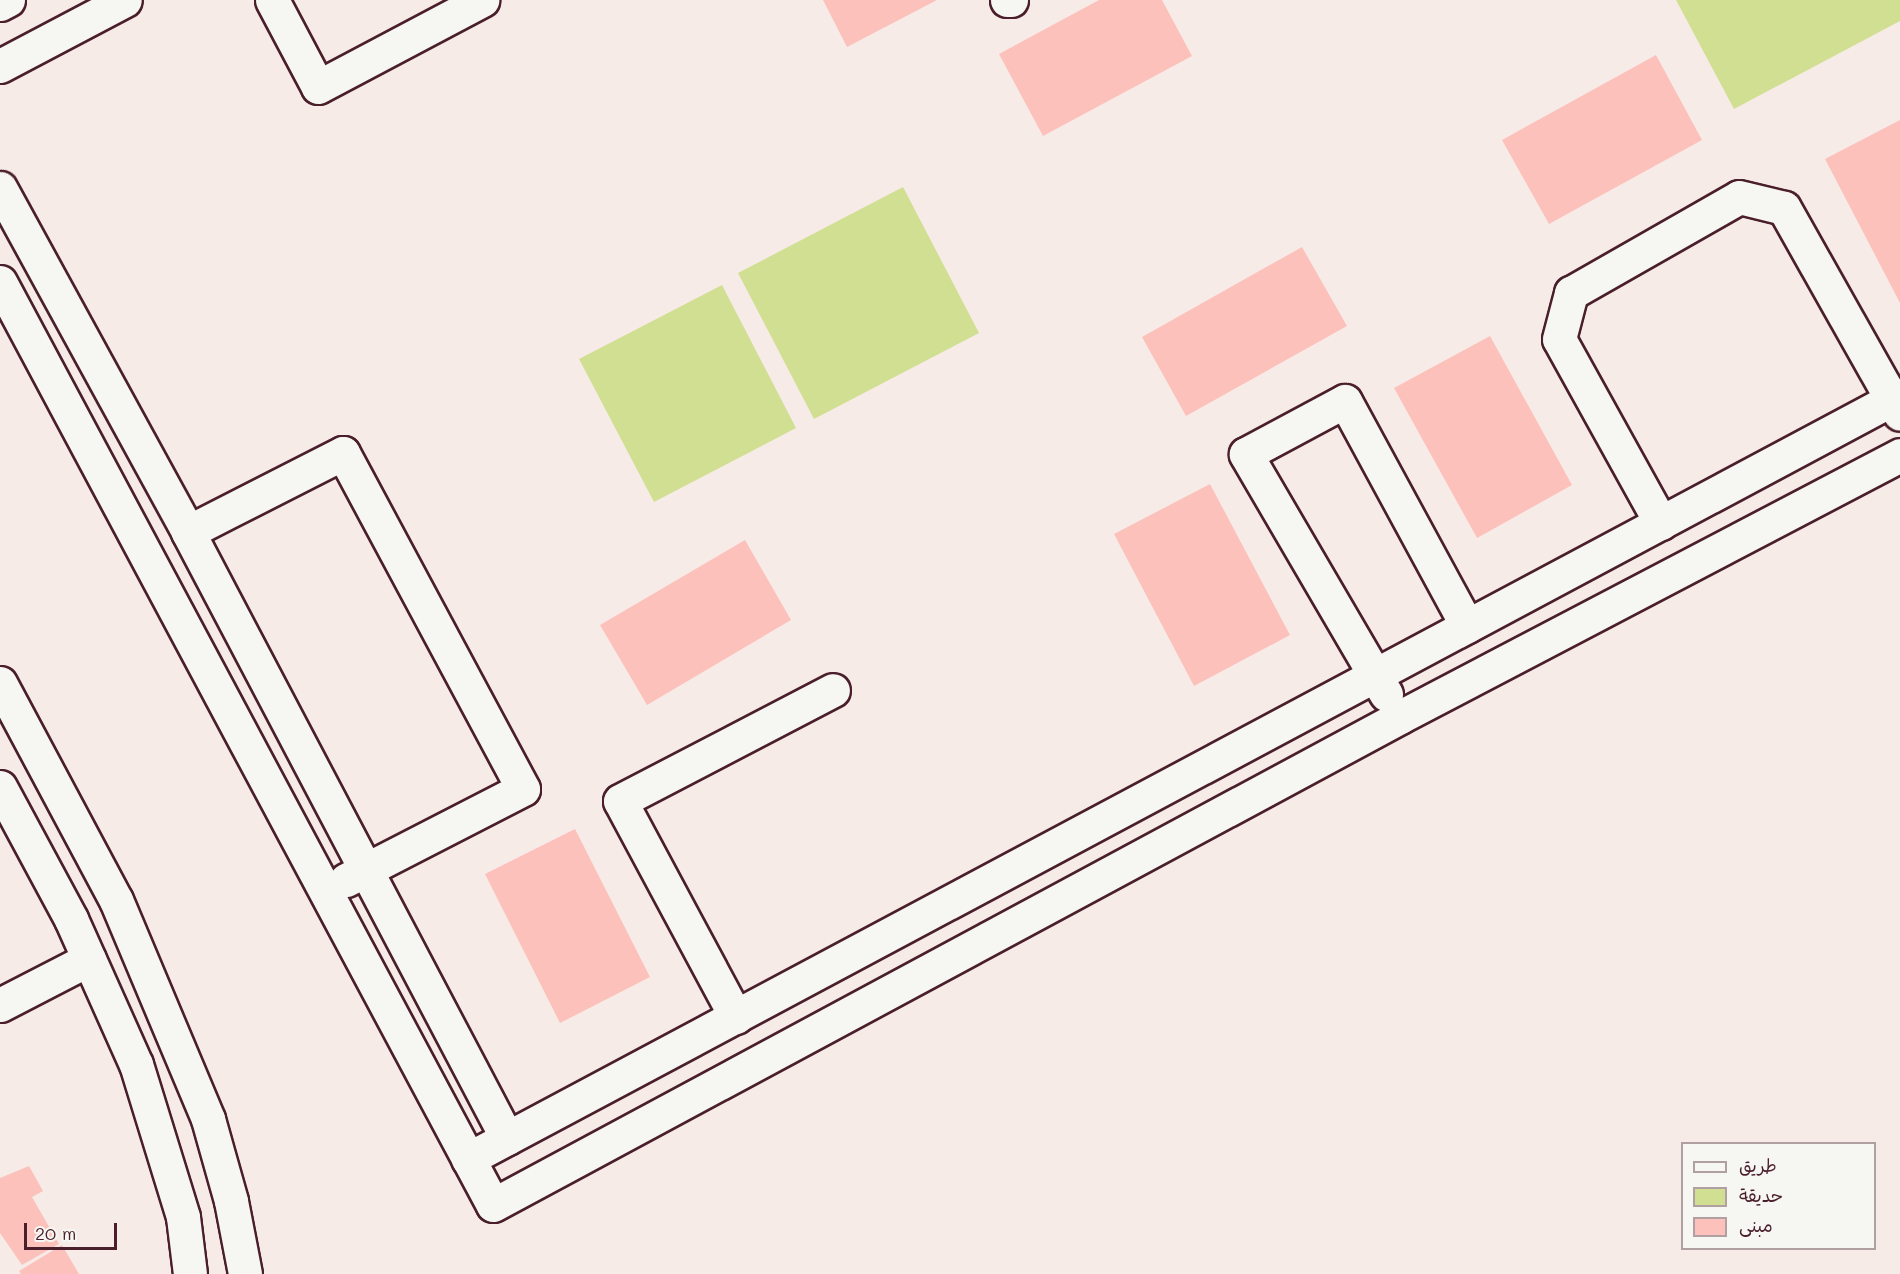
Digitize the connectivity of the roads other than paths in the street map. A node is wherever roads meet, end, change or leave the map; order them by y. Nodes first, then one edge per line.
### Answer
1 (8, 0) edge
2 (125, 0) edge
3 (272, 0) edge
4 (482, 0) edge
5 (0, 4) edge
6 (0, 66) edge
7 (0, 188) edge
8 (0, 282) edge
9 (1897, 403) edge
10 (1900, 455) edge
11 (1661, 523) junction
12 (188, 532) junction
13 (1467, 626) junction
14 (1376, 676) junction
15 (0, 683) edge
16 (833, 690) dead end
17 (1400, 717) junction
18 (0, 787) edge
19 (364, 871) junction
20 (326, 891) junction
21 (89, 959) junction
22 (0, 1005) edge
23 (736, 1017) junction
24 (507, 1138) junction
25 (468, 1159) junction
26 (190, 1274) edge
27 (244, 1274) edge

1 - 5 street
2 - 6 street
3 - 4 street
7 - 12 street
8 - 20 street
9 - 11 street
9 - 11 street
10 - 17 street
11 - 13 street
12 - 19 street
12 - 19 street
13 - 14 street
13 - 14 street
14 - 17 street
14 - 23 street
15 - 27 street
16 - 23 street
17 - 25 street
18 - 21 street
19 - 20 street
19 - 24 street
20 - 25 street
21 - 22 street
21 - 26 street
23 - 24 street
24 - 25 street

